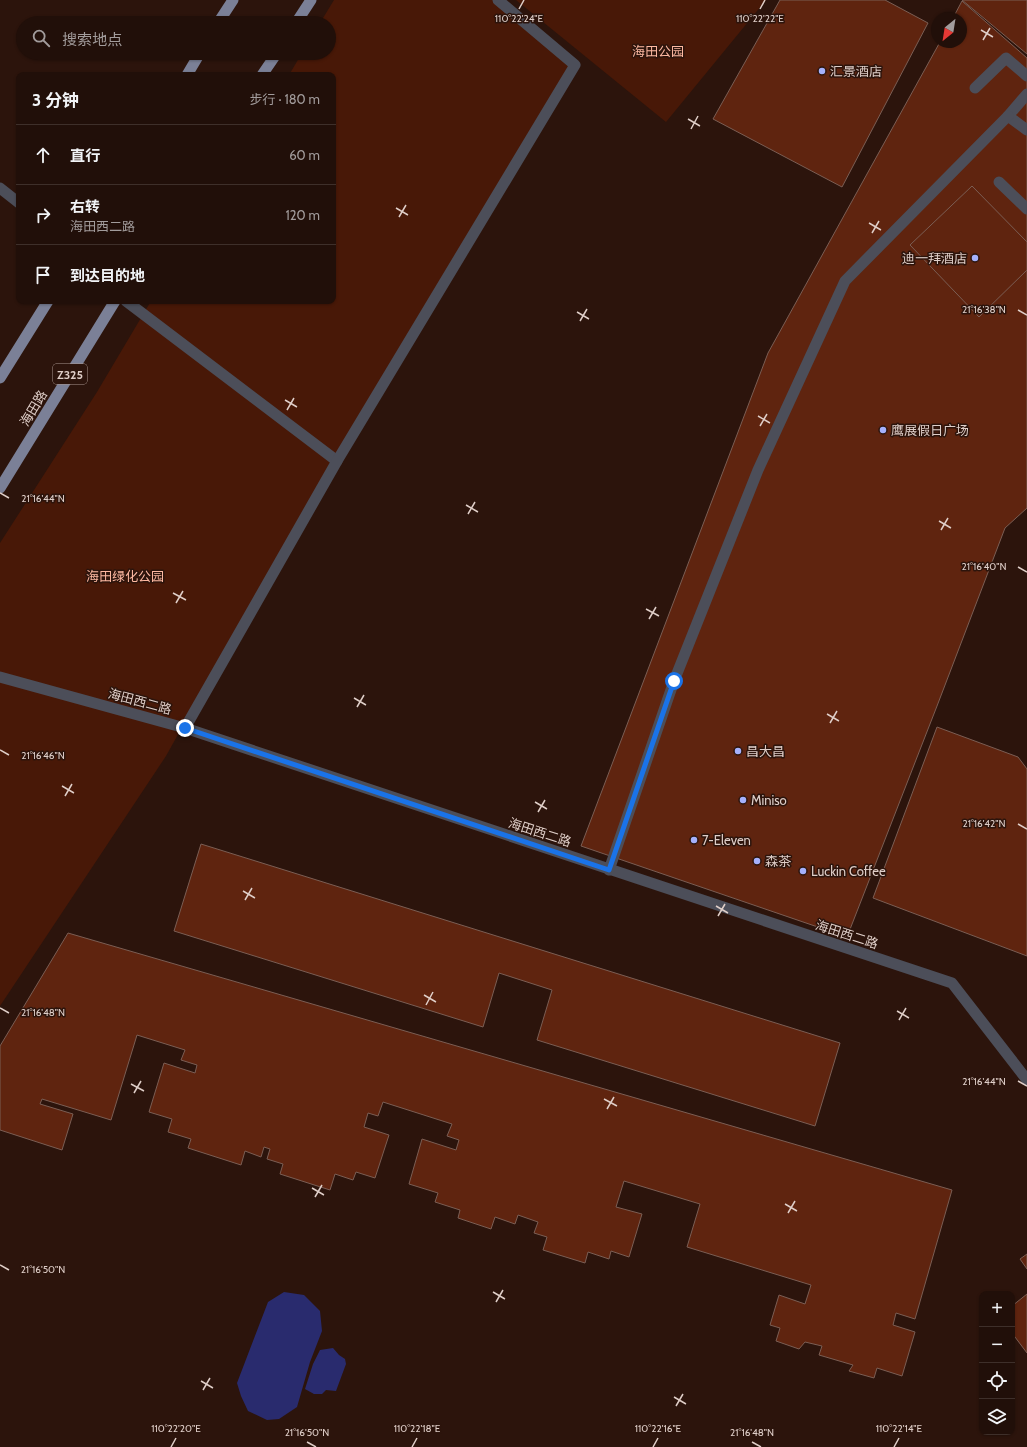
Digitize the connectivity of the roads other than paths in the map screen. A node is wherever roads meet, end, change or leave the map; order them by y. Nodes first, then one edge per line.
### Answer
1 (233, 0) edge
2 (312, 0) edge
3 (498, 0) edge
4 (223, 16) edge
5 (301, 16) edge
6 (196, 60) edge
7 (272, 60) edge
8 (189, 72) edge
9 (264, 72) edge
10 (1027, 76) edge
11 (975, 88) dead end
12 (1027, 94) edge
13 (1008, 116) junction
14 (1027, 130) edge
15 (999, 182) dead end
16 (0, 188) edge
17 (16, 201) edge
18 (1027, 209) edge
19 (46, 304) edge
20 (113, 304) edge
21 (130, 304) edge
22 (0, 378) edge
23 (337, 461) junction
24 (0, 488) edge
25 (0, 677) edge
26 (185, 728) junction
27 (609, 870) junction
28 (1027, 1080) edge

1 - 4 main road
2 - 5 main road
3 - 23 street
6 - 8 main road
7 - 9 main road
10 - 11 street
12 - 13 street
13 - 14 street
13 - 27 street
15 - 18 street
16 - 17 street
19 - 22 main road
20 - 24 main road, 海田路 / Z325
21 - 23 street
23 - 26 street
25 - 26 street, 海田西二路
26 - 27 street, 海田西二路
27 - 28 street, 海田西二路

